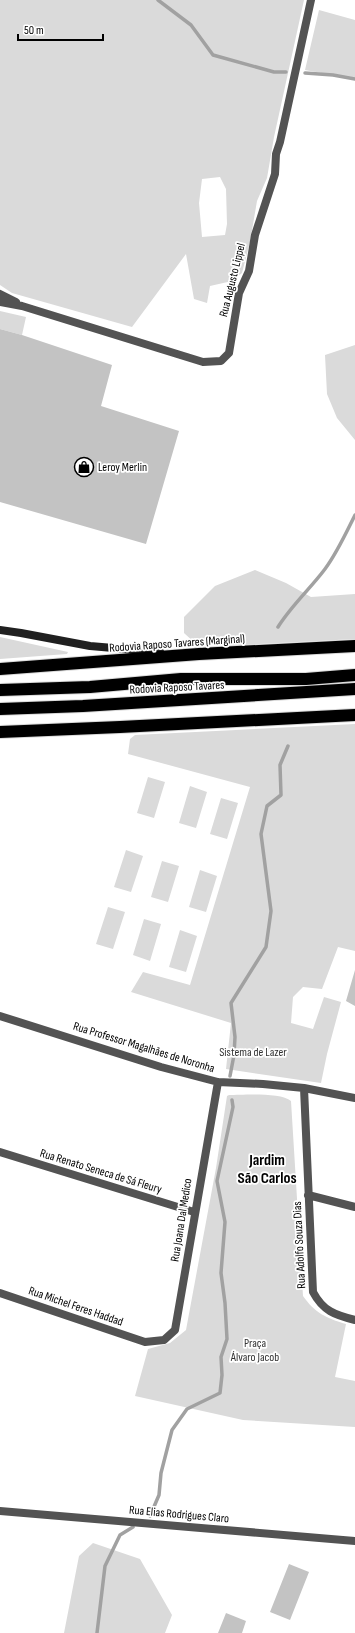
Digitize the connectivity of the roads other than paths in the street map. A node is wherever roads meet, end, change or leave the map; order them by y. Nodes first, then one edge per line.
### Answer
1 (311, 0) edge
2 (0, 294) edge
3 (0, 303) edge
4 (22, 306) junction
5 (0, 630) edge
6 (355, 646) edge
7 (199, 654) junction
8 (355, 667) edge
9 (0, 668) edge
10 (355, 675) edge
11 (306, 679) junction
12 (0, 690) edge
13 (355, 690) edge
14 (0, 709) edge
15 (355, 715) edge
16 (0, 732) edge
17 (0, 1016) edge
18 (218, 1082) junction
19 (304, 1088) junction
20 (355, 1098) edge
21 (0, 1152) edge
22 (308, 1195) junction
23 (355, 1207) edge
24 (194, 1212) junction
25 (0, 1294) edge
26 (355, 1320) edge
27 (145, 1342) joint
28 (0, 1511) edge
29 (355, 1542) edge

1 - 4 street, Rua Augusto Lippel
2 - 4 street, Rua Augusto Lippel
3 - 4 street, Rua Augusto Lippel
5 - 7 main road
6 - 7 highway, Rodovia Raposo Tavares (Marginal)
7 - 9 highway, Rodovia Raposo Tavares (Marginal)
8 - 11 highway
10 - 11 highway, Rodovia Raposo Tavares
11 - 12 highway, Rodovia Raposo Tavares
13 - 14 highway, Rodovia Raposo Tavares
15 - 16 highway
17 - 18 street, Rua Professor Magalhães de Noronha
18 - 19 street, Rua Professor Magalhães de Noronha
18 - 24 street, Rua Joana Dal Medico
19 - 20 street, Rua Professor Magalhães de Noronha
19 - 22 street, Rua Adolfo Souza Dias
21 - 24 street, Rua Renato Seneca de Sá Fleury
22 - 23 street
22 - 26 street, Rua Adolfo Souza Dias
24 - 27 street, Rua Joana Dal Medico
25 - 27 street, Rua Michel Feres Haddad
28 - 29 street, Rua Elias Rodrigues Claro

